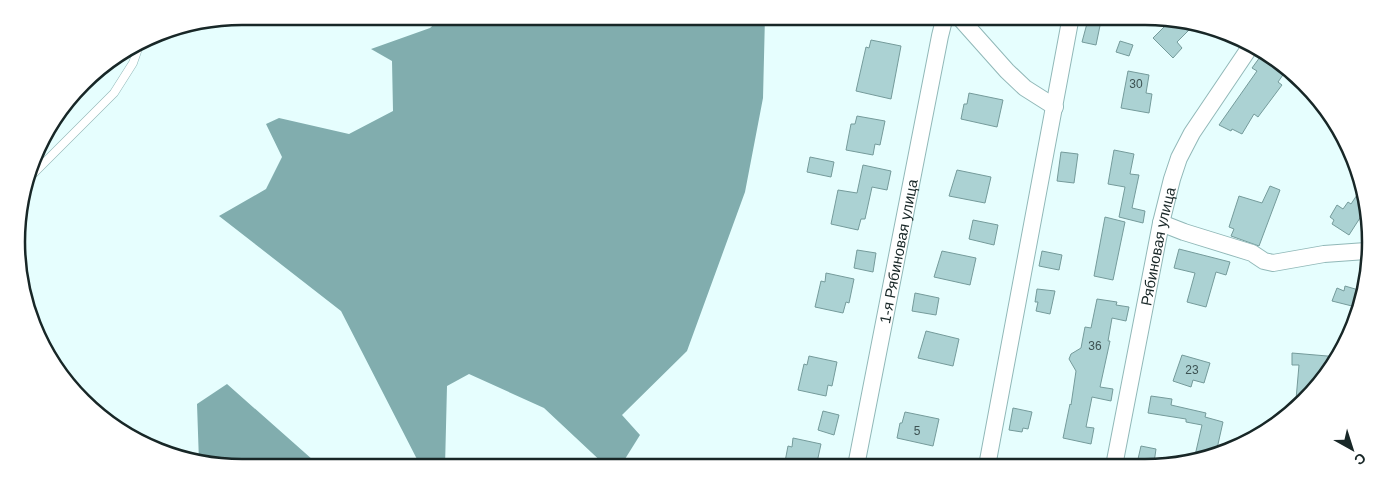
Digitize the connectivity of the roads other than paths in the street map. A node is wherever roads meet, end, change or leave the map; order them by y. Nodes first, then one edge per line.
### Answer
1 (943, 25) edge
2 (966, 25) edge
3 (1070, 25) edge
4 (1248, 51) edge
5 (136, 52) edge
6 (1055, 107) junction
7 (38, 169) edge
8 (1161, 223) junction
9 (1362, 251) edge
10 (857, 459) edge
11 (988, 459) edge
12 (1115, 459) edge

1 - 10 street, 1-я Рябиновая улица
2 - 6 street
3 - 6 street
4 - 8 street, Рябиновая улица
5 - 7 lane
6 - 11 street
8 - 9 street
8 - 12 street, Рябиновая улица

